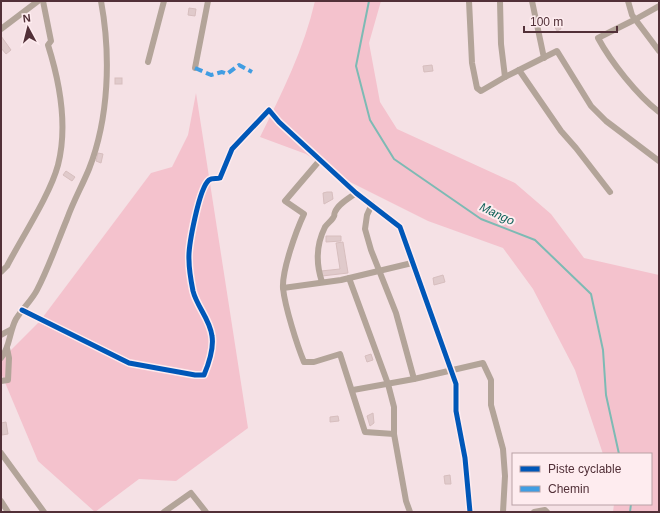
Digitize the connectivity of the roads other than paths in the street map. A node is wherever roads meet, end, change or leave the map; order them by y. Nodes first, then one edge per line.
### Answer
1 (38, 1) edge
2 (44, 1) edge
3 (101, 1) edge
4 (164, 1) edge
5 (208, 1) edge
6 (469, 1) edge
7 (500, 1) edge
8 (532, 1) edge
9 (628, 1) edge
10 (659, 6) edge
11 (636, 20) junction
12 (1, 29) edge
13 (659, 51) edge
14 (544, 58) junction
15 (148, 62) dead end
16 (195, 68) dead end
17 (520, 70) junction
18 (505, 77) junction
19 (659, 112) edge
20 (320, 160) junction
21 (659, 161) edge
22 (610, 192) dead end
23 (356, 193) junction
24 (372, 204) junction
25 (412, 263) junction
26 (379, 270) junction
27 (1, 272) edge
28 (348, 278) junction
29 (322, 282) junction
30 (283, 288) junction
31 (22, 310) junction
32 (10, 330) junction
33 (1, 335) edge
34 (7, 346) junction
35 (1, 358) edge
36 (452, 371) junction
37 (414, 379) junction
38 (1, 381) edge
39 (388, 384) junction
40 (353, 390) junction
41 (394, 434) junction
42 (1, 453) edge
43 (1, 501) edge
44 (8, 512) edge
45 (44, 512) edge
46 (164, 512) edge
47 (206, 512) edge
48 (410, 512) edge
49 (470, 512) edge
50 (503, 512) edge
51 (534, 512) edge
52 (547, 512) edge

1 - 12 street
2 - 27 street
3 - 31 street
4 - 15 street
5 - 16 street
6 - 18 street
7 - 18 street
8 - 14 street
9 - 11 street
10 - 11 street
11 - 13 street
11 - 19 street
14 - 17 street
14 - 21 street
17 - 18 street
17 - 22 street
20 - 23 street
20 - 30 street
20 - 31 street
23 - 24 street
23 - 29 street
24 - 25 street
24 - 26 street
25 - 26 street
25 - 36 street
26 - 28 street
26 - 37 street
28 - 29 street
28 - 39 street
29 - 30 street
30 - 40 street
31 - 32 street
32 - 33 street
32 - 34 street
34 - 35 street
34 - 38 street
36 - 37 street
36 - 49 street
36 - 50 street
37 - 39 street
39 - 40 street
39 - 41 street
40 - 41 street
41 - 48 street
42 - 45 street
43 - 44 street
46 - 47 street
51 - 52 street

